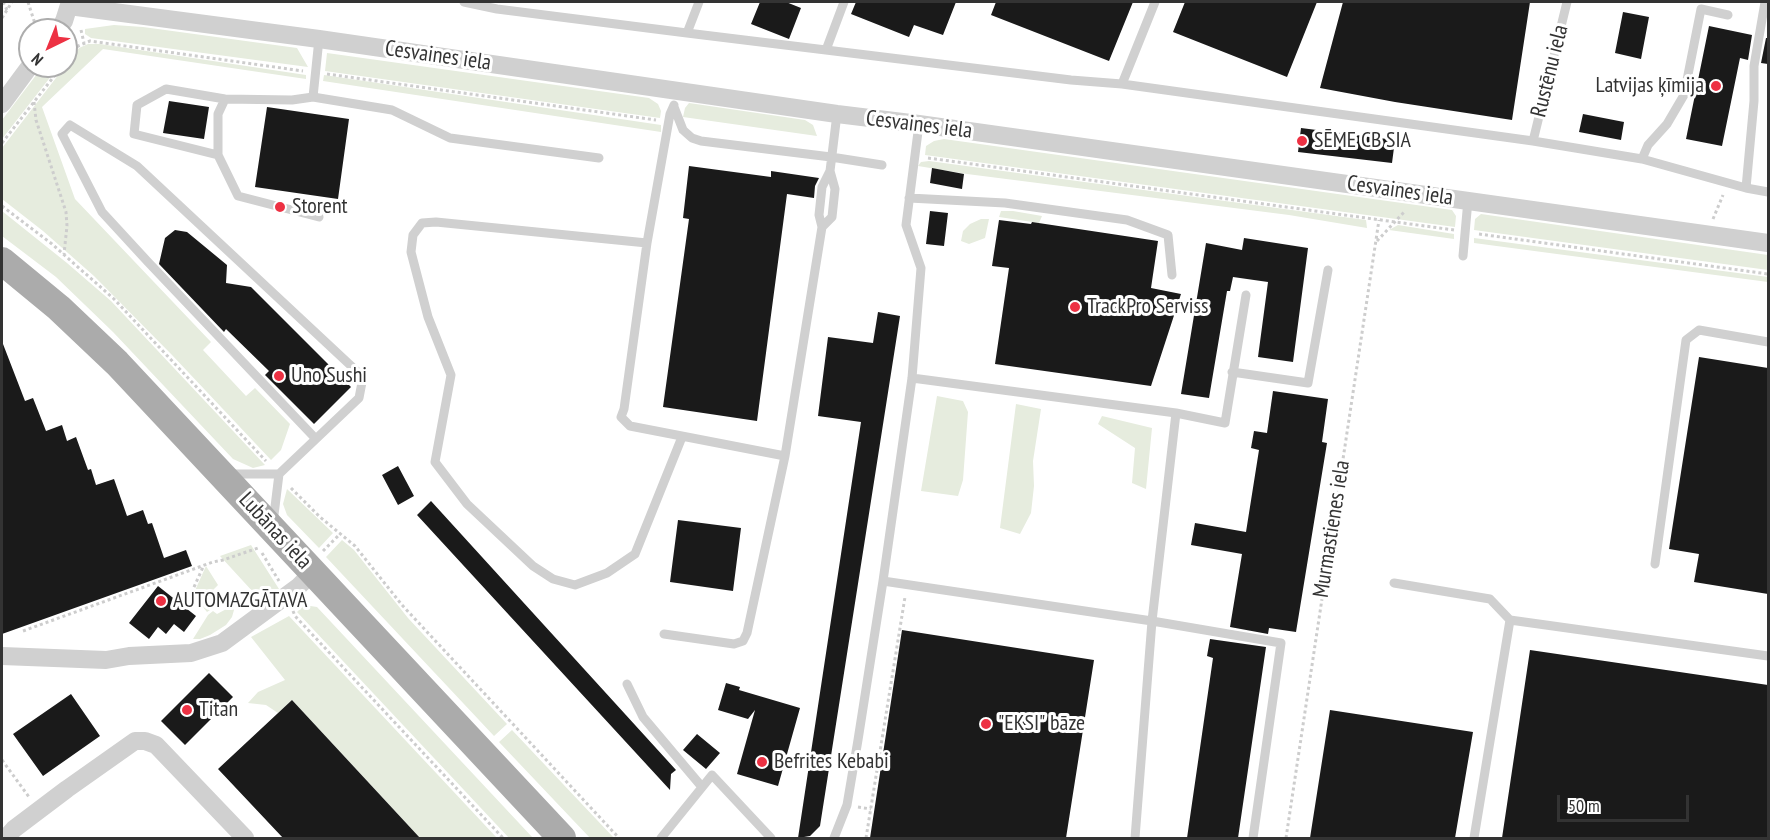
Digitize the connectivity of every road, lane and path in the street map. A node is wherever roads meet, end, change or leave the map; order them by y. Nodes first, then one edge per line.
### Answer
1 (3, 2) edge
2 (12, 2) edge
3 (28, 2) edge
4 (464, 2) edge
5 (699, 2) edge
6 (844, 2) edge
7 (1155, 2) edge
8 (1567, 2) edge
9 (1765, 2) edge
10 (69, 4) edge
11 (7, 10) junction
12 (1728, 15) dead end
13 (2, 18) edge
14 (33, 18) edge
15 (63, 18) edge
16 (687, 33) junction
17 (319, 39) junction
18 (78, 46) edge
19 (826, 50) junction
20 (316, 72) junction
21 (21, 78) edge
22 (53, 78) edge
23 (1122, 84) junction
24 (313, 97) junction
25 (225, 99) junction
26 (675, 99) junction
27 (34, 102) junction
28 (2, 104) edge
29 (837, 114) junction
30 (669, 122) junction
31 (919, 124) junction
32 (1533, 141) junction
33 (2, 143) edge
34 (218, 155) junction
35 (831, 157) junction
36 (599, 158) dead end
37 (915, 159) junction
38 (1642, 159) junction
39 (882, 165) dead end
40 (1728, 183) junction
41 (1746, 188) junction
42 (1768, 192) edge
43 (1419, 194) junction
44 (909, 198) junction
45 (1468, 200) junction
46 (2, 206) edge
47 (1714, 214) dead end
48 (319, 217) dead end
49 (1379, 220) junction
50 (1394, 222) junction
51 (1455, 231) dead end
52 (1474, 233) dead end
53 (647, 243) junction
54 (1376, 243) junction
55 (1768, 243) edge
56 (64, 254) junction
57 (1463, 256) dead end
58 (2, 261) edge
59 (1328, 270) dead end
60 (1768, 274) edge
61 (1172, 275) dead end
62 (1246, 295) dead end
63 (1768, 342) edge
64 (1232, 372) junction
65 (912, 378) junction
66 (1176, 413) junction
67 (682, 437) junction
68 (315, 438) junction
69 (785, 456) junction
70 (221, 474) junction
71 (279, 474) junction
72 (341, 533) junction
73 (262, 540) junction
74 (317, 562) junction
75 (1655, 564) dead end
76 (204, 565) junction
77 (884, 581) junction
78 (1394, 583) dead end
79 (906, 585) junction
80 (288, 595) junction
81 (189, 598) dead end
82 (1510, 620) junction
83 (1152, 621) junction
84 (23, 631) dead end
85 (664, 634) dead end
86 (2, 656) edge
87 (1768, 656) edge
88 (627, 684) dead end
89 (2, 760) edge
90 (702, 787) junction
91 (863, 807) dead end
92 (871, 809) junction
93 (40, 810) junction
94 (6, 838) edge
95 (245, 838) edge
96 (503, 838) edge
97 (562, 838) edge
98 (619, 838) edge
99 (661, 838) edge
100 (771, 838) edge
101 (834, 838) edge
102 (866, 838) edge
103 (1135, 838) edge
104 (1253, 838) edge
105 (1286, 838) edge
106 (1474, 838) edge

1 - 11 path
2 - 11 path
3 - 14 path
4 - 16 lane
5 - 16 lane
6 - 19 lane
7 - 23 lane
8 - 32 lane, Rustēnu iela
9 - 41 lane
10 - 15 street
10 - 17 street, Cesvaines iela
11 - 13 path
12 - 38 lane
16 - 19 lane
17 - 20 lane
17 - 26 street, Cesvaines iela
18 - 20 path
19 - 23 lane
20 - 24 lane
20 - 30 path
21 - 28 street
22 - 27 path
23 - 32 lane
24 - 25 lane
24 - 36 lane
25 - 34 lane
25 - 34 lane
26 - 29 street, Cesvaines iela
26 - 30 lane
26 - 35 lane
27 - 33 path
27 - 56 path
29 - 31 street, Cesvaines iela
29 - 35 lane
30 - 53 lane
31 - 37 lane
31 - 43 street, Cesvaines iela
32 - 38 lane
34 - 48 lane
35 - 39 lane
35 - 69 lane
37 - 44 lane
37 - 49 path
38 - 40 lane
40 - 41 lane
40 - 47 path
41 - 42 lane
43 - 45 street, Cesvaines iela
43 - 50 path
44 - 61 lane
44 - 65 lane
45 - 55 street, Cesvaines iela
45 - 57 lane
46 - 56 path
49 - 50 path
49 - 54 path, Murmastienes iela
50 - 51 path
50 - 54 path
52 - 60 path
53 - 67 lane
53 - 67 lane
54 - 105 path, Murmastienes iela
56 - 71 path
58 - 70 main road, Lubānas iela
59 - 64 lane
62 - 64 lane
63 - 75 lane
64 - 66 lane
65 - 66 lane
65 - 77 lane
66 - 83 lane
67 - 69 lane
68 - 68 lane
68 - 71 lane
69 - 85 lane
70 - 71 lane
70 - 73 main road, Lubānas iela
71 - 72 path
71 - 73 lane
72 - 74 path
72 - 98 path
73 - 74 main road, Lubānas iela
73 - 76 path
73 - 80 path
74 - 80 street
74 - 97 main road, Lubānas iela
76 - 81 path
76 - 84 path
77 - 79 lane
77 - 101 lane
78 - 82 lane
79 - 83 lane
79 - 92 path
80 - 86 street
80 - 96 path
82 - 87 lane
82 - 106 lane
83 - 103 lane
83 - 104 lane
88 - 90 lane
89 - 93 path
90 - 99 lane
90 - 100 lane
91 - 92 path
92 - 102 path
93 - 94 street
93 - 95 street

